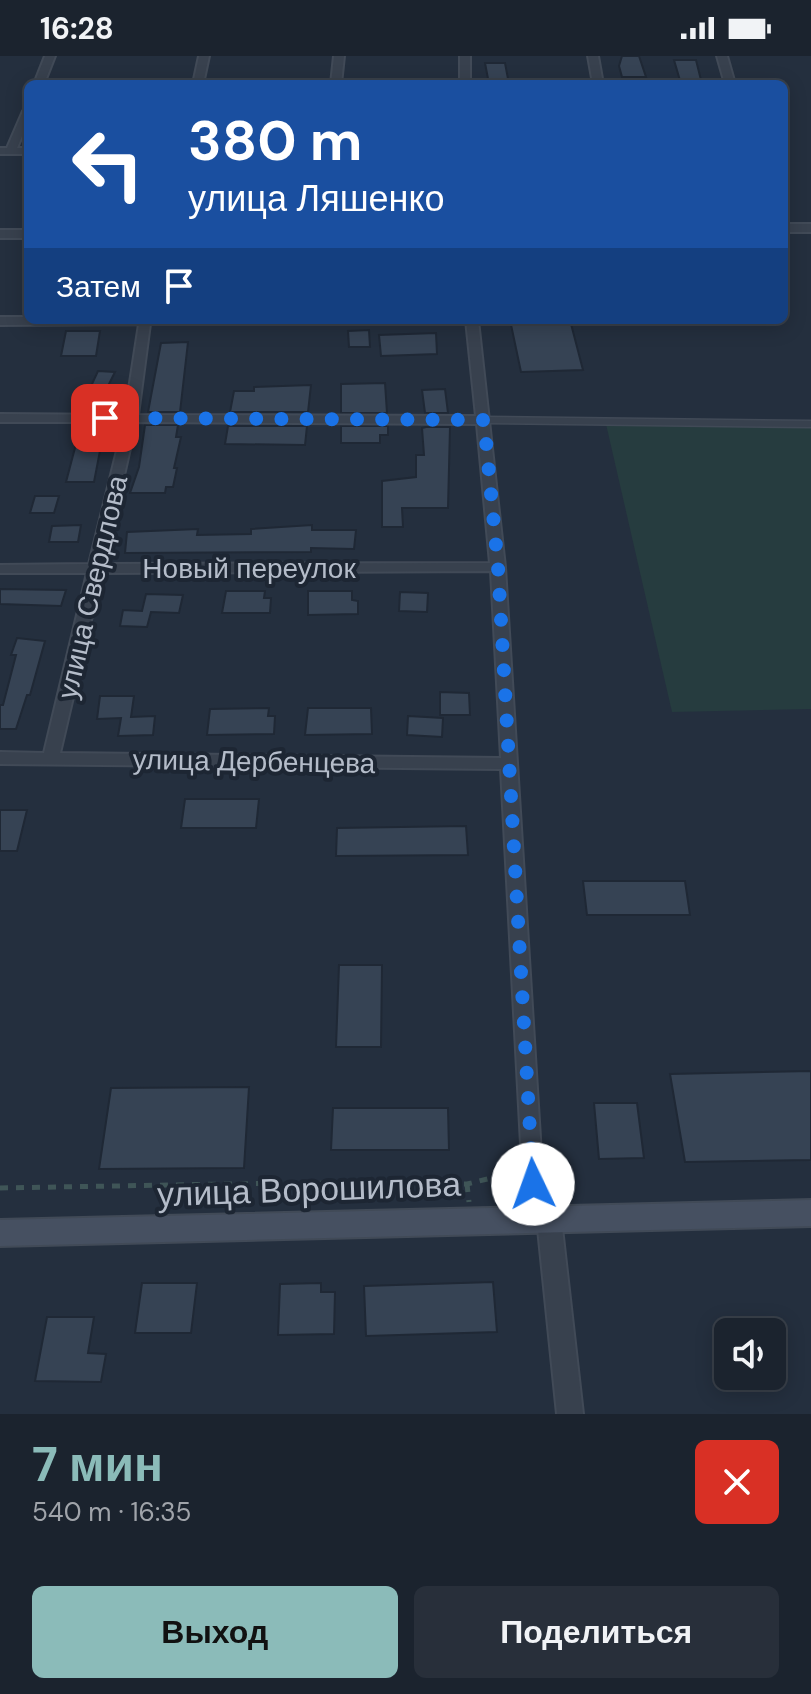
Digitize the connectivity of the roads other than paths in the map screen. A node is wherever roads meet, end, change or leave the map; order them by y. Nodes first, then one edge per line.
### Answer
1 (50, 56) edge
2 (204, 56) edge
3 (339, 56) edge
4 (465, 56) edge
5 (593, 56) edge
6 (722, 56) edge
7 (41, 80) edge
8 (199, 80) edge
9 (336, 80) edge
10 (465, 80) edge
11 (597, 80) edge
12 (729, 80) edge
13 (24, 118) edge
14 (6, 151) edge
15 (788, 228) edge
16 (811, 228) edge
17 (0, 234) edge
18 (24, 234) edge
19 (0, 321) edge
20 (24, 321) edge
21 (145, 324) edge
22 (472, 324) edge
23 (0, 418) edge
24 (131, 418) junction
25 (484, 420) junction
26 (811, 424) edge
27 (498, 567) junction
28 (0, 569) edge
29 (97, 569) junction
30 (0, 758) edge
31 (51, 758) junction
32 (507, 764) junction
33 (811, 1213) edge
34 (542, 1219) junction
35 (0, 1233) edge
36 (570, 1414) edge

1 - 7 street
2 - 8 street
3 - 9 street
4 - 10 street
5 - 11 street
6 - 12 street
13 - 14 street
15 - 16 street
17 - 18 street
19 - 20 street
21 - 24 street, улица Свердлова
22 - 25 street
23 - 24 street
24 - 25 street
24 - 29 street, улица Свердлова
25 - 26 lane
25 - 27 street
27 - 29 street, Новый переулок
27 - 32 street
28 - 29 street, Новый переулок
29 - 31 street, улица Свердлова
30 - 31 street, улица Дербенцева
31 - 32 street, улица Дербенцева
32 - 34 street
33 - 34 main road, улица Ворошилова
34 - 35 main road, улица Ворошилова
34 - 36 street

